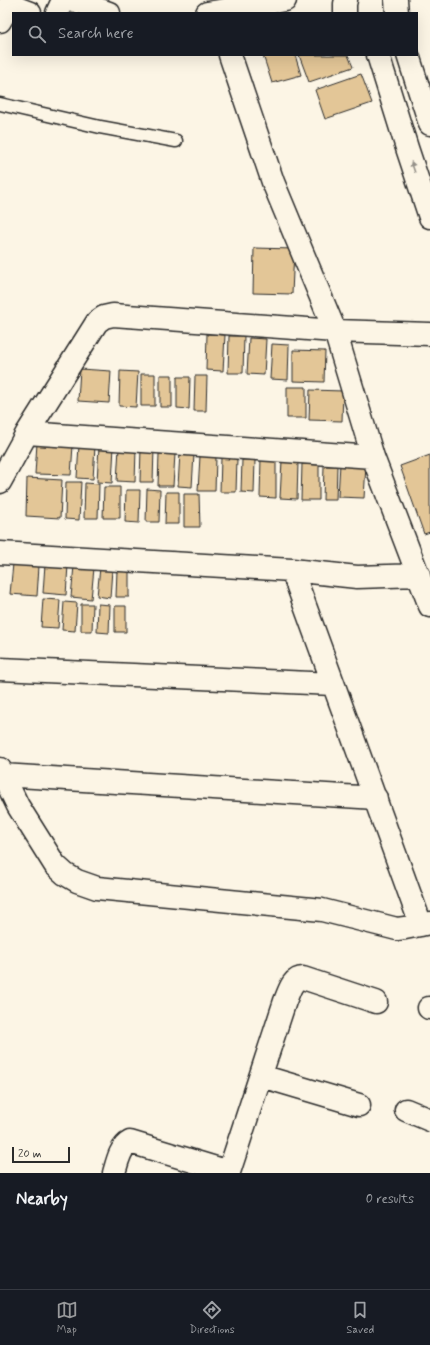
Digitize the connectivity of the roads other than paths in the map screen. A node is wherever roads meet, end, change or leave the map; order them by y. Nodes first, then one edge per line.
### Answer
1 (63, 0) edge
2 (73, 0) edge
3 (285, 0) edge
4 (346, 0) edge
5 (396, 0) edge
6 (7, 8) edge
7 (25, 12) edge
8 (57, 12) edge
9 (106, 12) edge
10 (213, 12) edge
11 (345, 12) edge
12 (397, 12) edge
13 (230, 56) edge
14 (378, 56) edge
15 (408, 56) edge
16 (0, 104) edge
17 (430, 124) edge
18 (176, 141) dead end
19 (430, 217) edge
20 (335, 331) junction
21 (430, 334) edge
22 (27, 433) junction
23 (373, 457) junction
24 (0, 482) edge
25 (0, 553) edge
26 (292, 570) junction
27 (426, 589) edge
28 (0, 669) edge
29 (333, 684) junction
30 (1, 772) edge
31 (376, 798) junction
32 (426, 924) edge
33 (376, 1002) dead end
34 (261, 1076) junction
35 (359, 1105) dead end
36 (406, 1110) dead end
37 (430, 1120) edge
38 (114, 1173) edge
39 (230, 1173) edge

1 - 8 street
2 - 9 street
3 - 10 street
4 - 11 street
5 - 12 street
6 - 7 street
13 - 20 street
19 -> 14 street
15 - 17 street
16 - 18 lane
20 - 21 street
20 - 22 street
20 - 23 street
22 - 23 street
22 - 24 street
23 - 27 street
25 - 26 street
26 - 27 street
26 - 29 street
28 - 29 street
29 - 31 street
30 - 31 street
30 - 32 street
31 - 32 street
33 - 34 street
34 - 35 street
34 - 39 street
36 - 37 street
38 - 39 street

